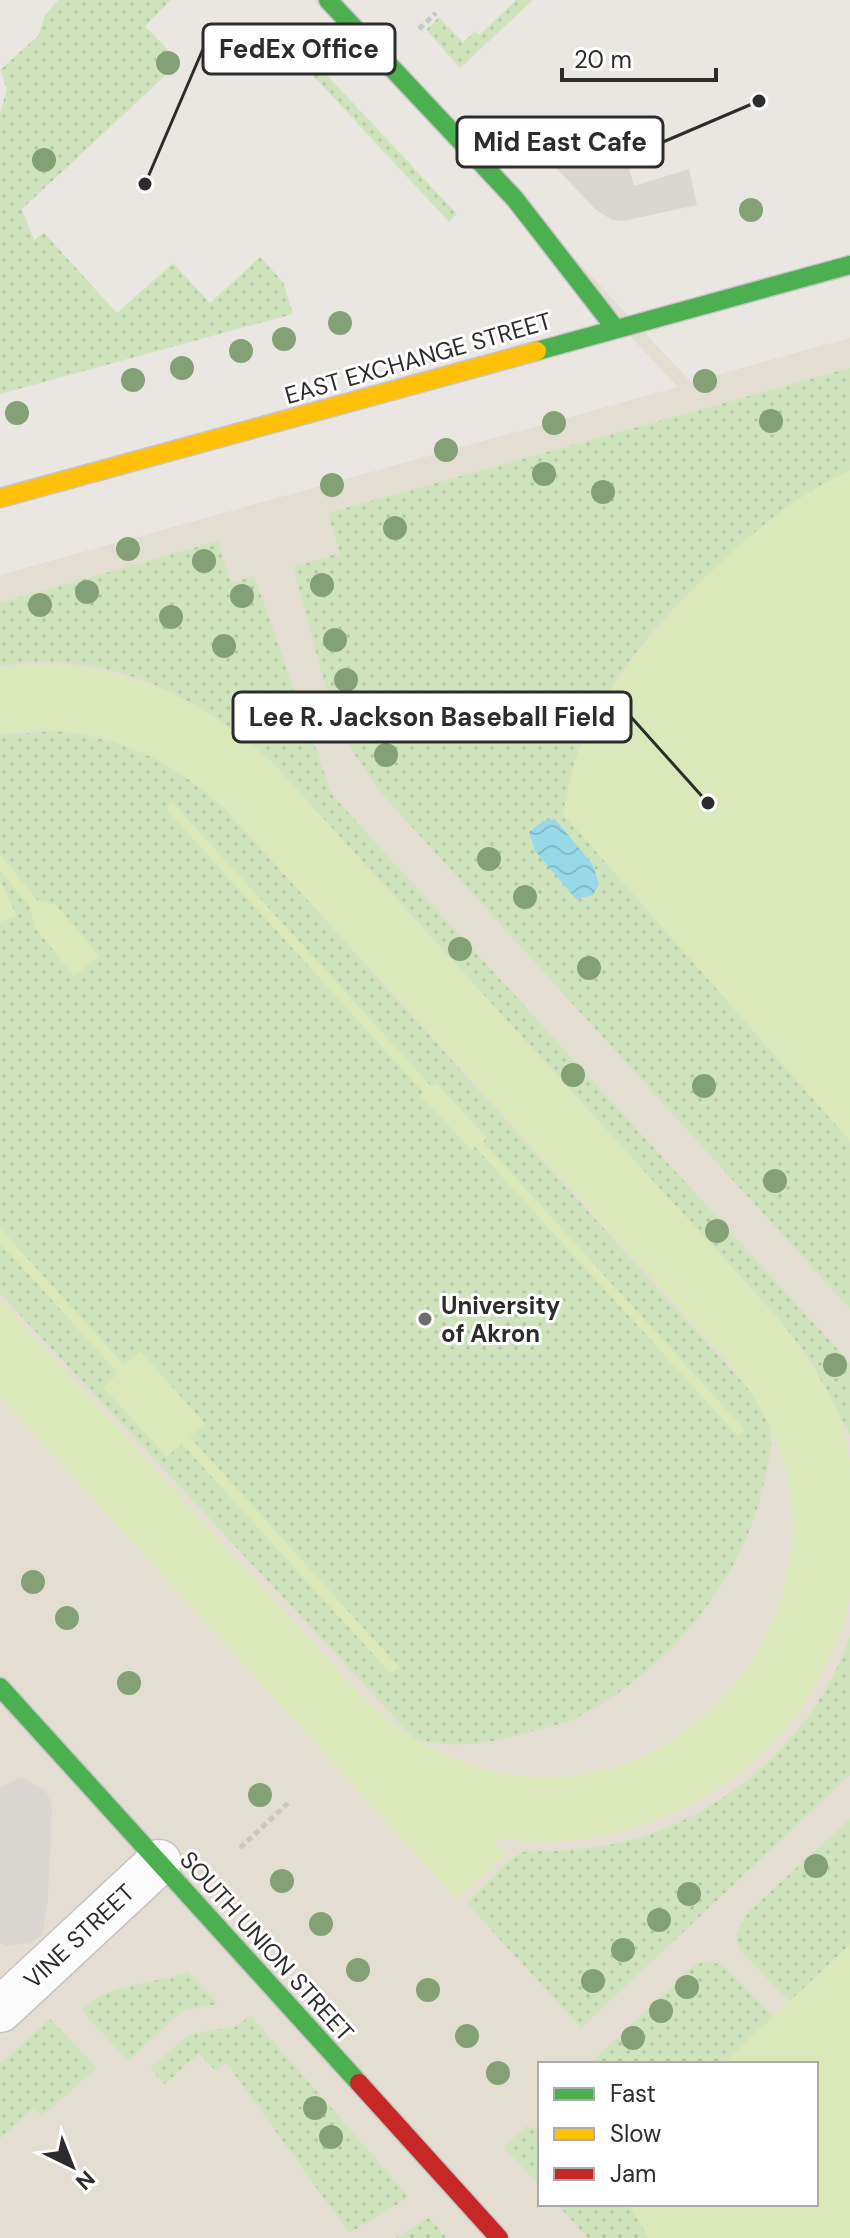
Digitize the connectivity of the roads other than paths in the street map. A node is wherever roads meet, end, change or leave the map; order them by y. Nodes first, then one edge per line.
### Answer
1 (328, 0) edge
2 (850, 265) edge
3 (615, 328) junction
4 (0, 498) edge
5 (0, 1687) edge
6 (159, 1862) junction
7 (0, 2010) edge
8 (499, 2238) edge

1 - 3 street
2 - 3 street, EAST EXCHANGE STREET
3 - 4 street, EAST EXCHANGE STREET
5 - 6 street, SOUTH UNION STREET
6 - 7 street, VINE STREET
6 - 8 street, SOUTH UNION STREET

